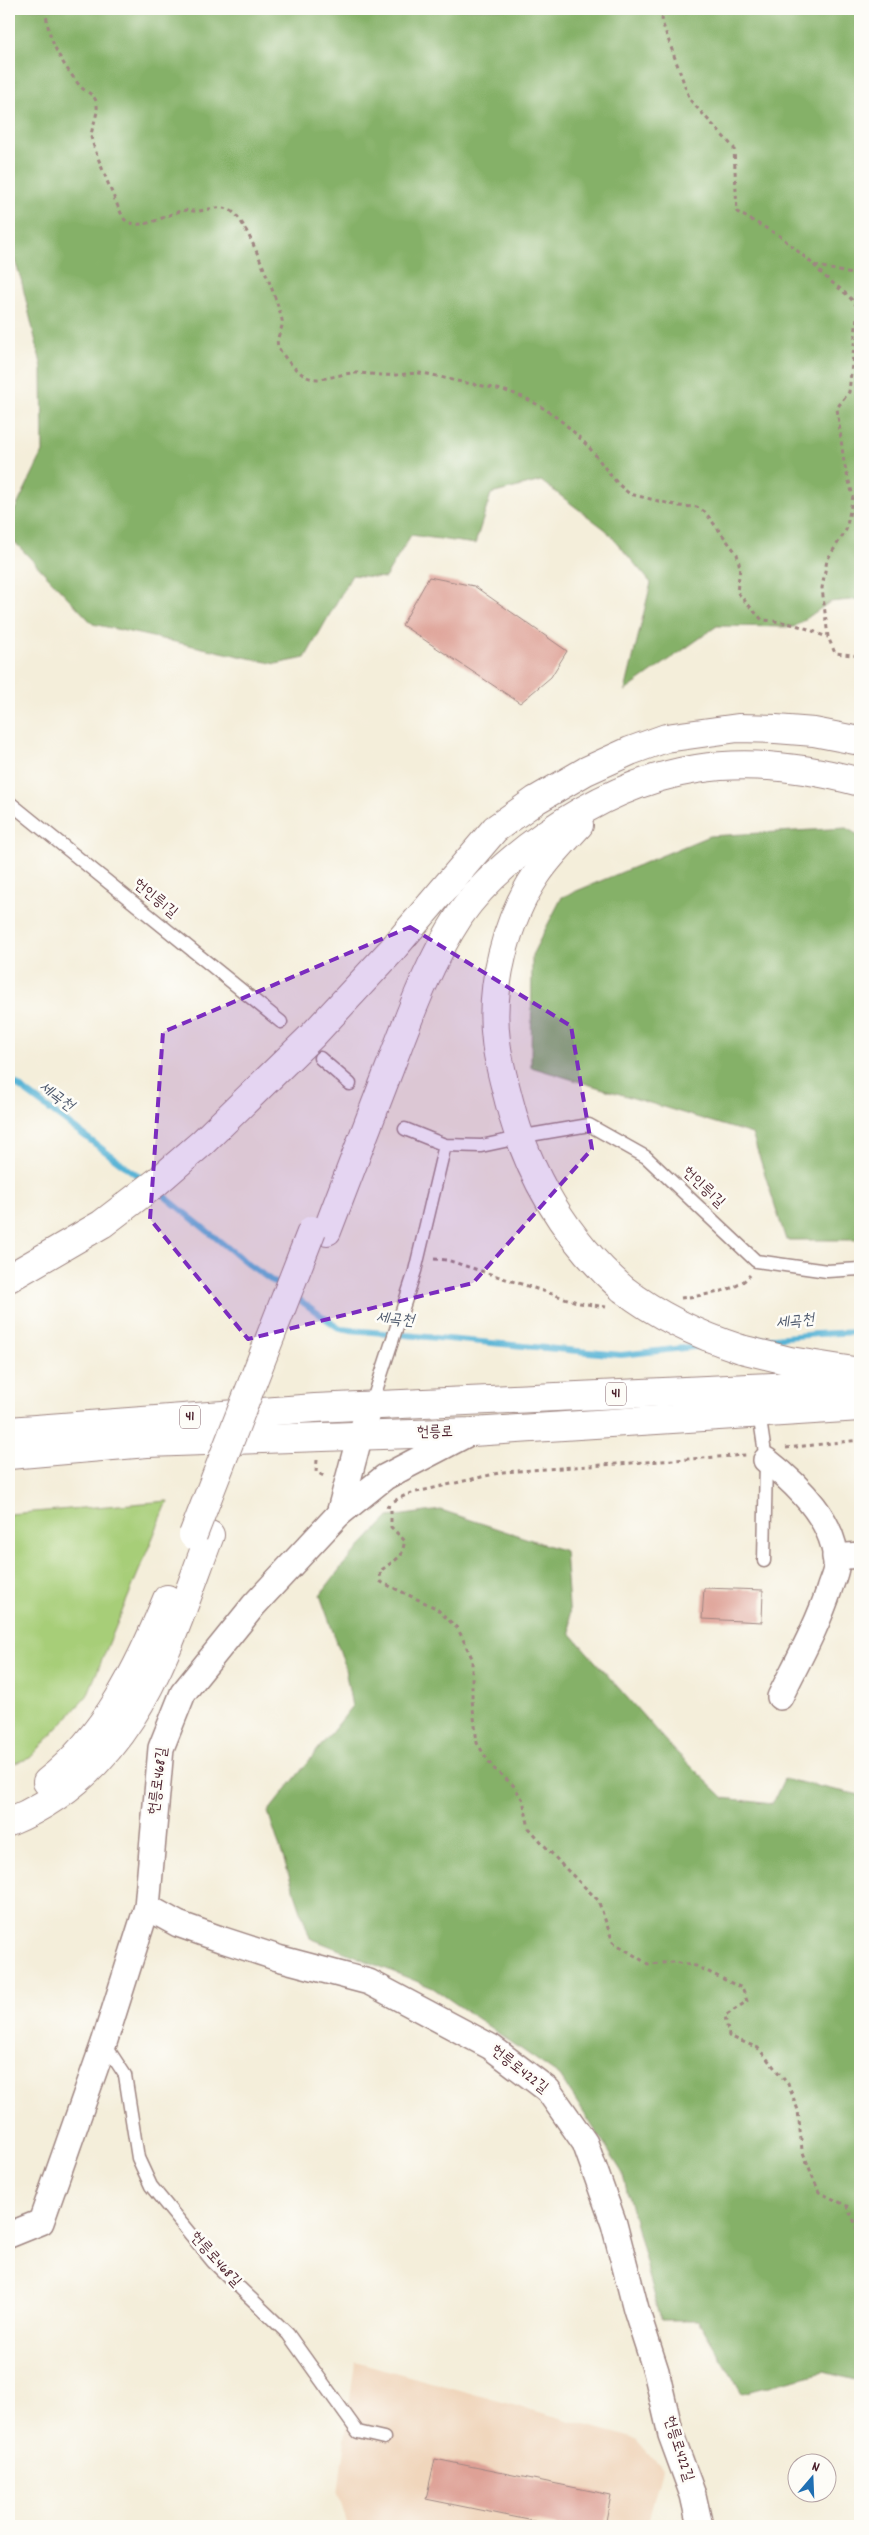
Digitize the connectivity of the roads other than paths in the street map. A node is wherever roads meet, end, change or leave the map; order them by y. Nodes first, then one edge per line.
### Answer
1 (860, 741) edge
2 (586, 771) junction
3 (860, 782) edge
4 (620, 790) junction
5 (9, 802) edge
6 (281, 1022) dead end
7 (320, 1058) dead end
8 (350, 1084) dead end
9 (405, 1129) dead end
10 (445, 1145) junction
11 (320, 1230) junction
12 (860, 1269) edge
13 (9, 1278) edge
14 (860, 1372) edge
15 (860, 1383) edge
16 (371, 1406) junction
17 (860, 1406) edge
18 (760, 1413) junction
19 (9, 1431) edge
20 (472, 1432) junction
21 (360, 1435) junction
22 (9, 1455) edge
23 (765, 1457) junction
24 (354, 1491) junction
25 (201, 1535) junction
26 (860, 1555) edge
27 (835, 1557) junction
28 (764, 1561) dead end
29 (780, 1697) dead end
30 (9, 1804) edge
31 (9, 1822) edge
32 (147, 1907) junction
33 (104, 2043) junction
34 (9, 2236) edge
35 (384, 2438) dead end
36 (700, 2526) edge

1 - 2 main road
2 - 11 main road
2 - 13 main road
3 - 4 main road
4 - 11 main road
4 - 14 main road, bridge
5 - 6 lane, 헌인릉1길
7 - 8 lane
9 - 10 lane, 헌인릉1길
10 - 12 lane, 헌인릉1길
10 - 16 lane
11 - 25 main road
15 - 16 main road, 헌릉로 / 41
16 - 19 main road, 헌릉로 / 41
16 - 21 street
17 - 18 main road, 헌릉로 / 41
18 - 20 main road, 헌릉로 / 41
18 - 23 lane
20 - 21 main road, 헌릉로 / 41
20 - 24 street, 헌릉로468길
21 - 22 main road, 헌릉로 / 41
21 - 24 street
23 - 27 street
23 - 28 lane
24 - 32 street, 헌릉로468길
25 - 30 main road
25 - 31 main road
26 - 27 street
27 - 29 street
32 - 33 street, 헌릉로468길
32 - 36 street, 헌릉로422길
33 - 34 street, 헌릉로468길
33 - 35 lane, 헌릉로468길

